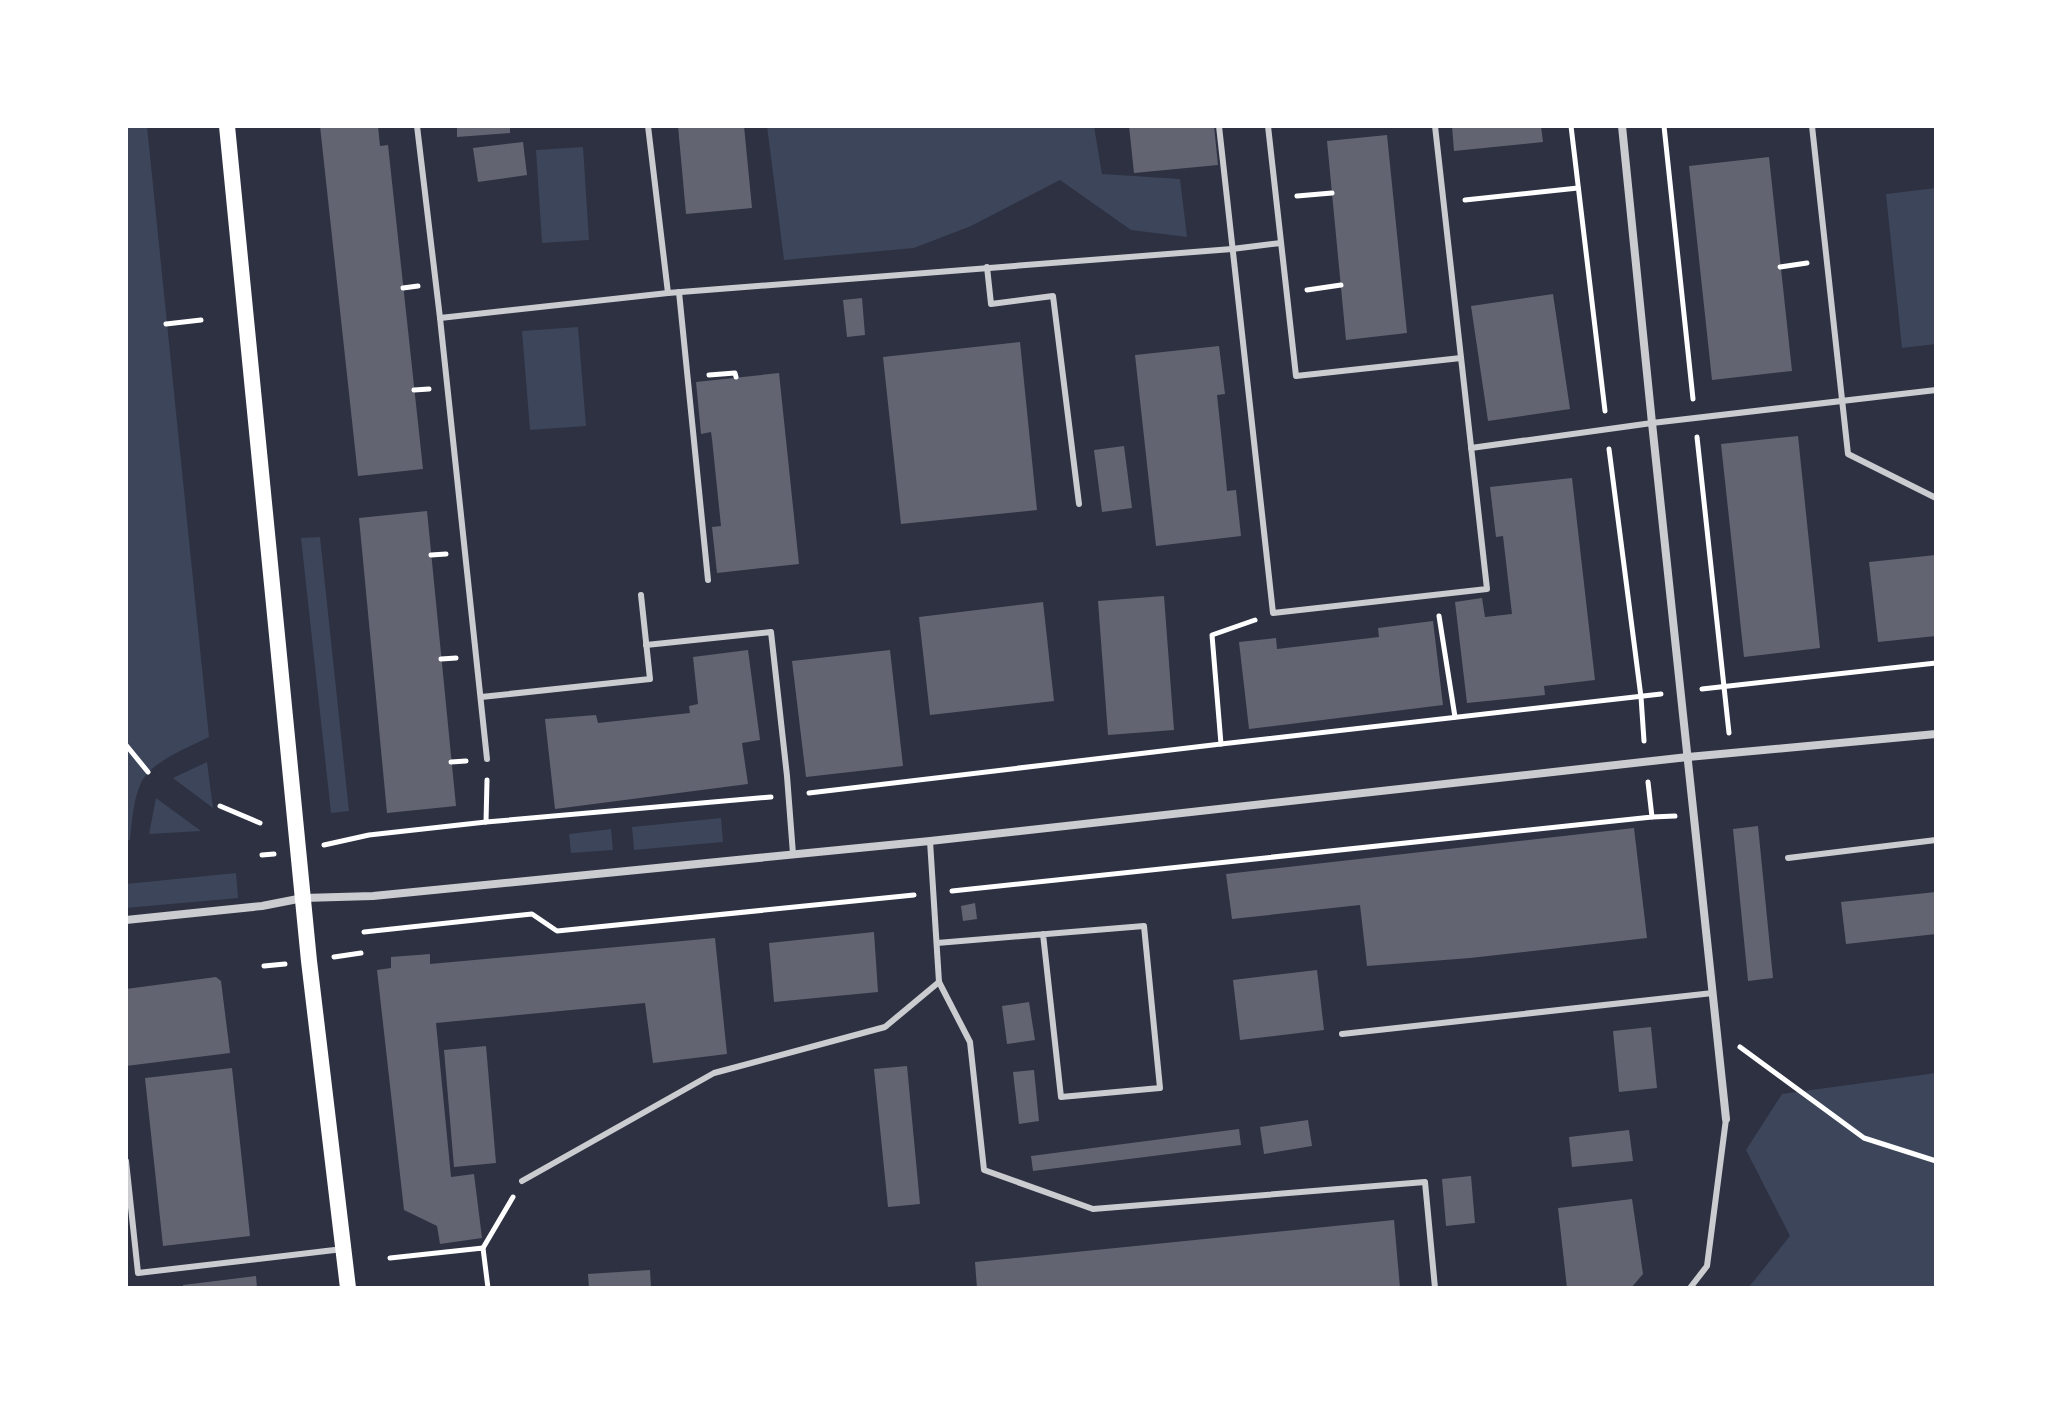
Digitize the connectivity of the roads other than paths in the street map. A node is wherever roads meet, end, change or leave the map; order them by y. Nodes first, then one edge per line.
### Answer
1 (227, 126) edge
2 (417, 126) edge
3 (648, 126) edge
4 (1219, 126) edge
5 (1268, 126) edge
6 (1435, 126) edge
7 (1622, 126) edge
8 (1812, 126) edge
9 (1281, 243) junction
10 (1232, 249) junction
11 (987, 267) junction
12 (679, 292) junction
13 (668, 293) junction
14 (440, 318) junction
15 (1461, 358) junction
16 (1936, 390) edge
17 (1843, 401) junction
18 (1652, 423) junction
19 (1471, 448) junction
20 (1936, 498) edge
21 (1079, 504) dead end
22 (708, 580) dead end
23 (641, 595) dead end
24 (646, 645) junction
25 (481, 697) junction
26 (1936, 734) edge
27 (1688, 757) junction
28 (487, 759) road end
29 (1936, 840) edge
30 (930, 841) junction
31 (793, 854) junction
32 (1788, 858) dead end
33 (303, 898) junction
34 (126, 920) edge
35 (1043, 934) junction
36 (937, 943) junction
37 (939, 982) junction
38 (1713, 993) junction
39 (1342, 1034) dead end
40 (1726, 1119) joint
41 (126, 1161) edge
42 (522, 1181) road end
43 (343, 1249) junction
44 (348, 1288) edge
45 (1435, 1288) edge
46 (1690, 1288) edge

1 - 33 main road
2 - 14 lane
3 - 13 lane
4 - 10 lane
5 - 9 lane
6 - 15 lane
7 - 18 street
8 - 17 lane
9 - 10 lane
9 - 15 lane
10 - 11 lane
10 - 19 lane
11 - 12 lane
11 - 21 lane
12 - 13 lane
12 - 22 lane
13 - 14 lane
14 - 25 lane
15 - 19 lane
16 - 17 lane
17 - 18 lane
17 - 20 lane
18 - 19 lane
18 - 27 street
23 - 24 lane
24 - 25 lane
24 - 31 lane
25 - 28 lane
26 - 27 street
27 - 30 street
27 - 38 street
29 - 32 lane
30 - 31 street
30 - 36 lane
31 - 33 street
33 - 34 street
33 - 43 main road
35 - 35 lane
35 - 36 lane
36 - 37 lane
37 - 42 lane
37 - 45 lane
38 - 39 lane
38 - 40 street
40 - 46 lane
41 - 43 lane
43 - 44 main road

